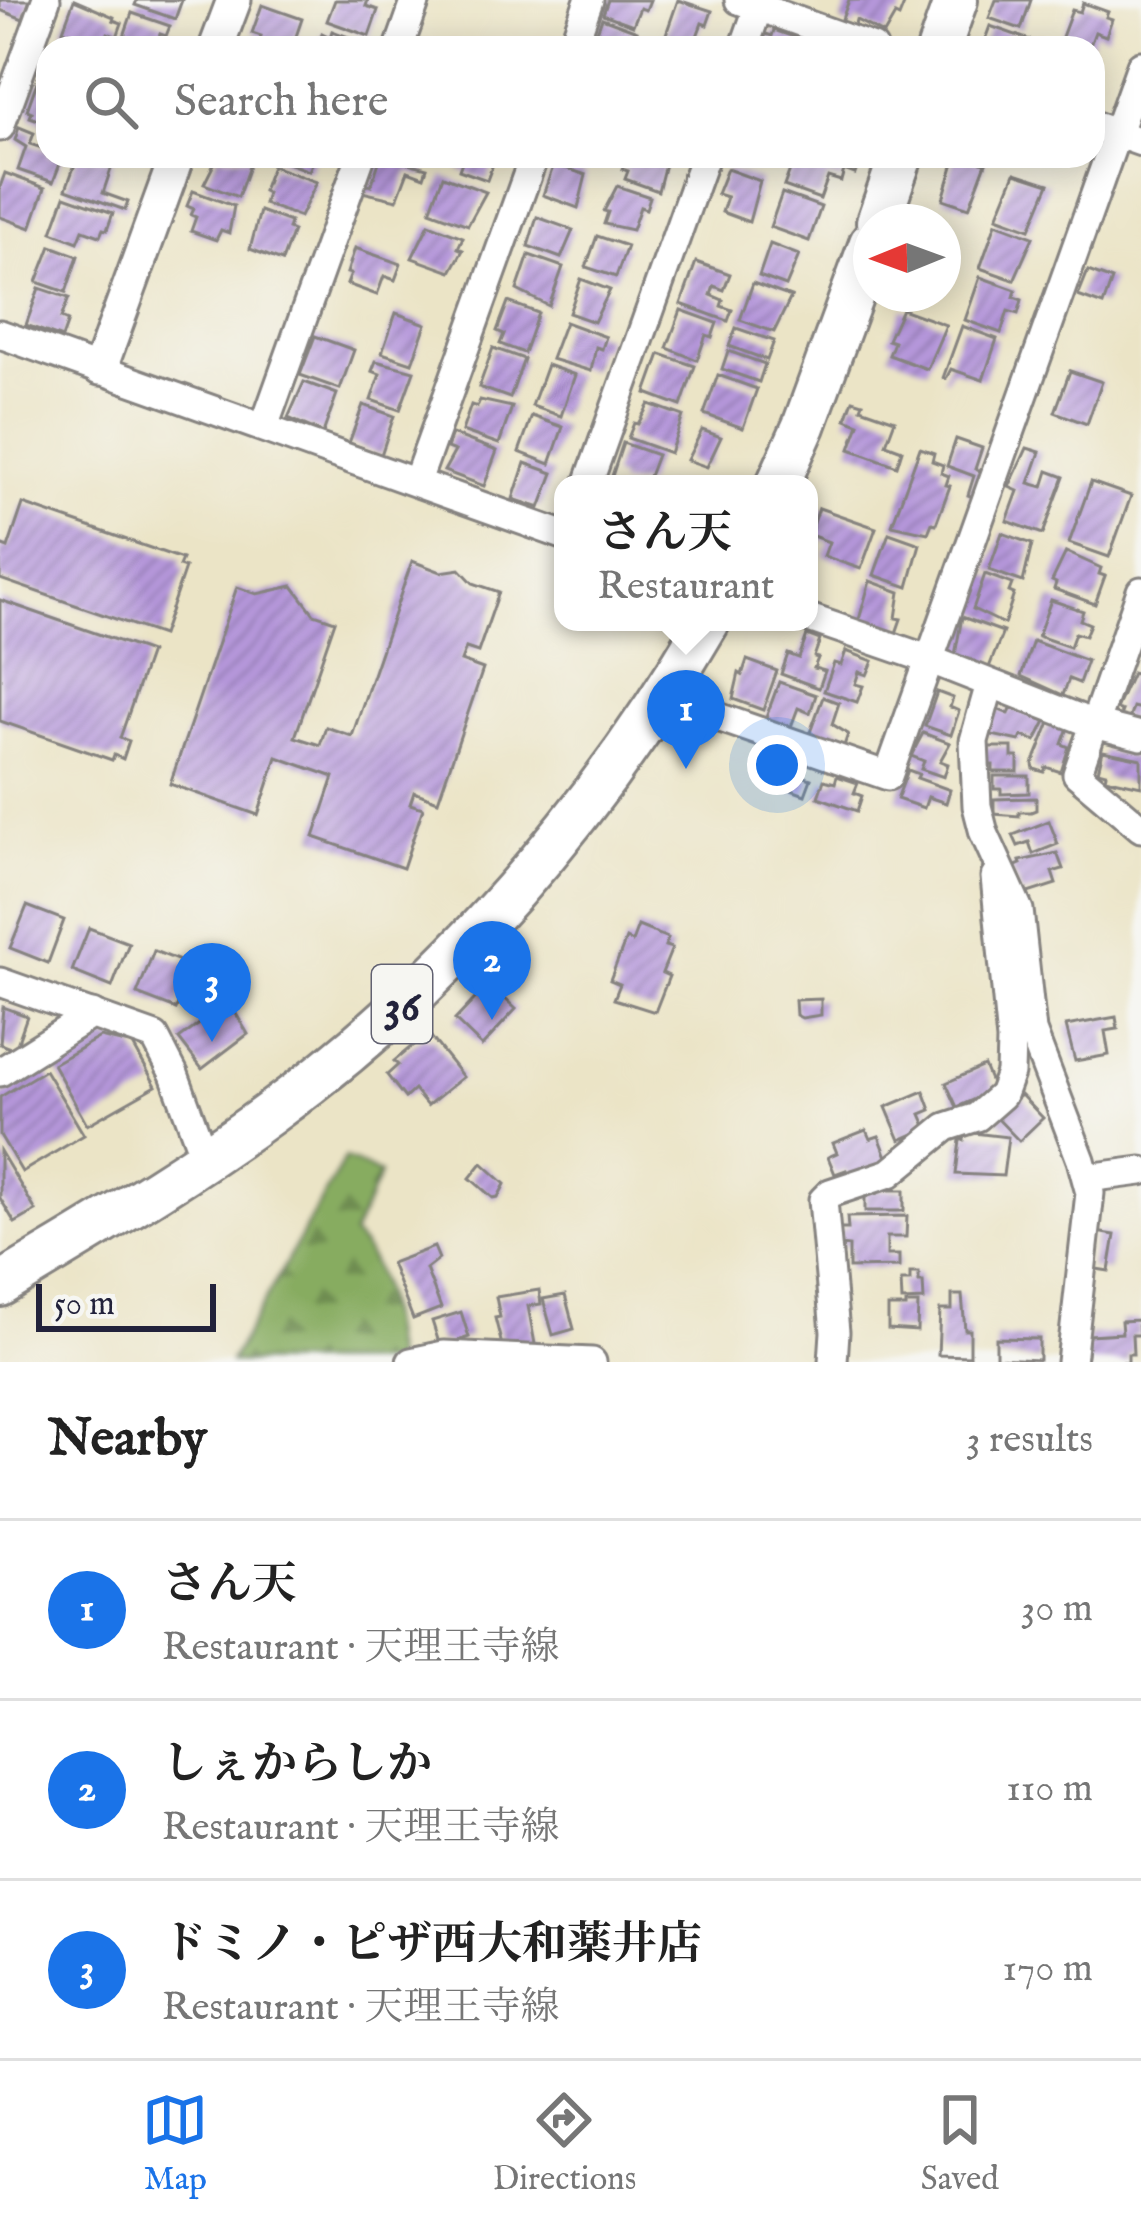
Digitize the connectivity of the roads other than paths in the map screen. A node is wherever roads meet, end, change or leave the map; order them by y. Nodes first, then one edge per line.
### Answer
1 (46, 0) edge
2 (234, 0) edge
3 (416, 0) edge
4 (590, 0) edge
5 (956, 0) edge
6 (753, 2) edge
7 (220, 36) edge
8 (403, 36) edge
9 (576, 36) edge
10 (746, 36) edge
11 (842, 36) edge
12 (943, 36) edge
13 (1141, 65) edge
14 (0, 127) edge
15 (1117, 133) edge
16 (1105, 167) edge
17 (173, 168) edge
18 (357, 168) edge
19 (530, 168) edge
20 (701, 168) edge
21 (898, 168) edge
22 (1105, 168) edge
23 (885, 204) edge
24 (853, 289) edge
25 (0, 334) edge
26 (100, 368) junction
27 (263, 427) junction
28 (591, 475) edge
29 (781, 475) edge
30 (417, 481) junction
31 (554, 532) edge
32 (1141, 591) edge
33 (818, 621) edge
34 (703, 631) edge
35 (931, 660) junction
36 (990, 684) junction
37 (662, 698) junction
38 (1094, 724) junction
39 (1141, 736) edge
40 (1141, 828) edge
41 (983, 833) junction
42 (0, 982) edge
43 (92, 1014) junction
44 (0, 1072) edge
45 (205, 1159) junction
46 (1141, 1171) edge
47 (1087, 1178) junction
48 (0, 1285) edge
49 (832, 1360) edge
50 (411, 1362) edge
51 (592, 1362) edge
52 (1071, 1362) edge

1 - 14 street
2 - 7 street
3 - 8 street
4 - 9 street
5 - 12 main road
6 - 10 street
6 - 11 street
13 - 15 street
15 - 16 street
17 - 26 street
18 - 27 street
19 - 30 street
20 - 28 street
21 - 23 main road
22 - 35 street
24 - 29 main road
25 - 26 street
26 - 27 street
27 - 30 street
30 - 31 street
32 - 38 street
33 - 35 street
34 - 37 main road, 36
35 - 36 street
35 - 37 street
36 - 38 street
36 - 41 street
37 - 45 main road, 36
38 - 39 street
38 - 40 street
41 - 47 street
41 - 49 street
42 - 43 street
43 - 44 street
43 - 45 street
45 - 48 main road, 36
46 - 47 street
47 - 52 street
50 - 51 street

